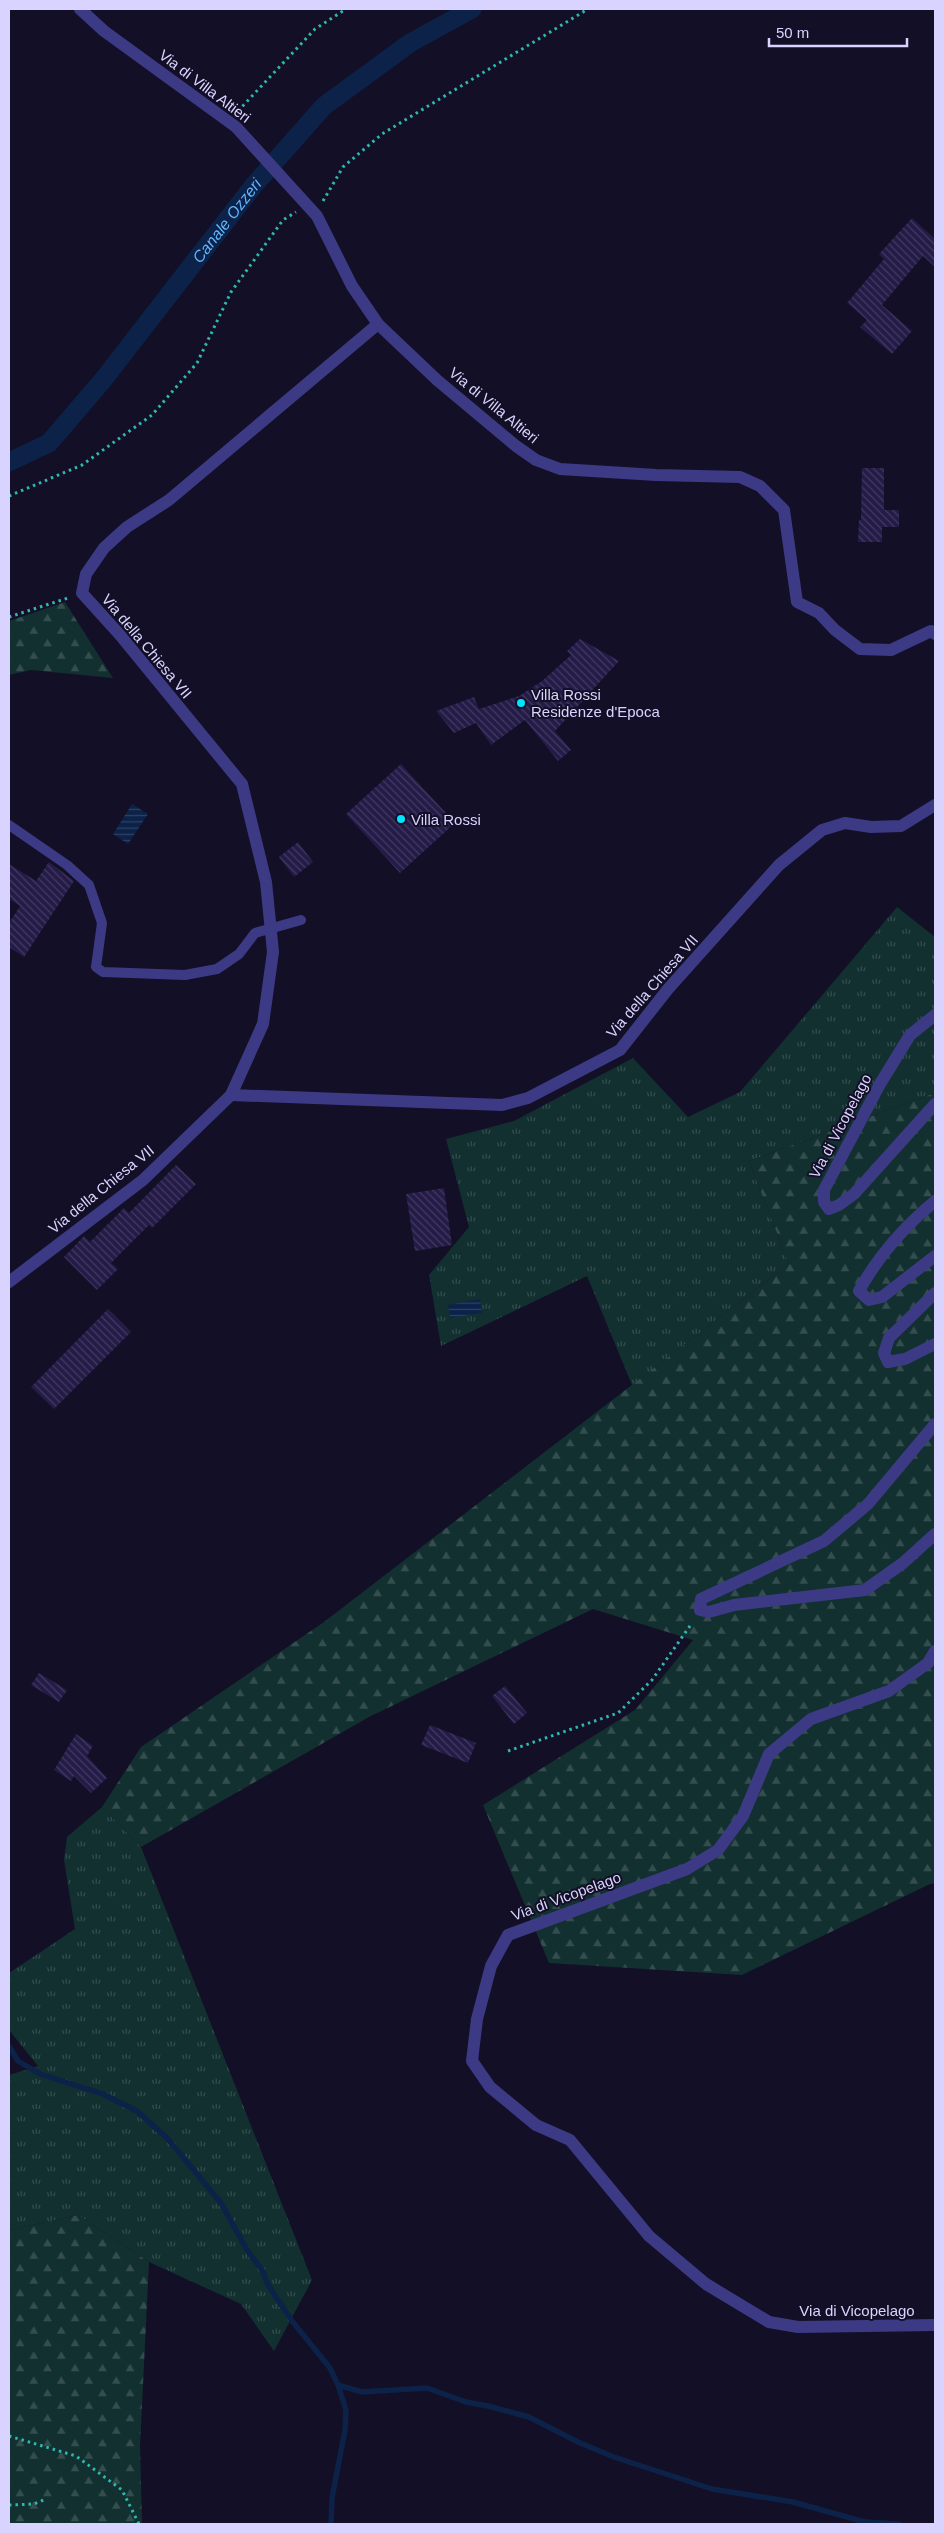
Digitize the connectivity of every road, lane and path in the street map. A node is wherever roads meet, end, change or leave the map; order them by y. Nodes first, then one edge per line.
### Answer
1 (80, 9) edge
2 (346, 9) edge
3 (588, 9) edge
4 (231, 124) junction
5 (307, 203) junction
6 (317, 216) junction
7 (378, 324) junction
8 (9, 496) edge
9 (82, 593) junction
10 (9, 616) edge
11 (934, 628) edge
12 (935, 805) edge
13 (9, 825) edge
14 (301, 920) dead end
15 (271, 930) junction
16 (935, 1015) edge
17 (231, 1095) junction
18 (935, 1104) edge
19 (935, 1201) edge
20 (935, 1256) edge
21 (9, 1282) edge
22 (935, 1293) edge
23 (935, 1344) edge
24 (935, 1424) edge
25 (935, 1534) edge
26 (709, 1612) junction
27 (935, 1651) edge
28 (508, 1751) dead end
29 (935, 2325) edge
30 (9, 2436) edge
31 (46, 2499) dead end
32 (9, 2505) edge
33 (140, 2524) edge

1 - 4 street, Via di Villa Altieri
2 - 4 path
3 - 6 path
4 - 5 street, Via di Villa Altieri
5 - 6 street, Via di Villa Altieri
5 - 8 path
6 - 7 street, Via di Villa Altieri
7 - 9 street, Via della Chiesa VII
7 - 11 street, Via di Villa Altieri
9 - 10 path
9 - 15 street, Via della Chiesa VII
12 - 17 street, Via della Chiesa VII
13 - 15 lane
14 - 15 lane
15 - 17 street, Via della Chiesa VII
16 - 18 street, Via di Vicopelago
17 - 21 street, Via della Chiesa VII
19 - 20 street
22 - 23 street
24 - 26 street
25 - 26 street
26 - 28 path
27 - 29 street, Via di Vicopelago
30 - 33 path
31 - 32 path

